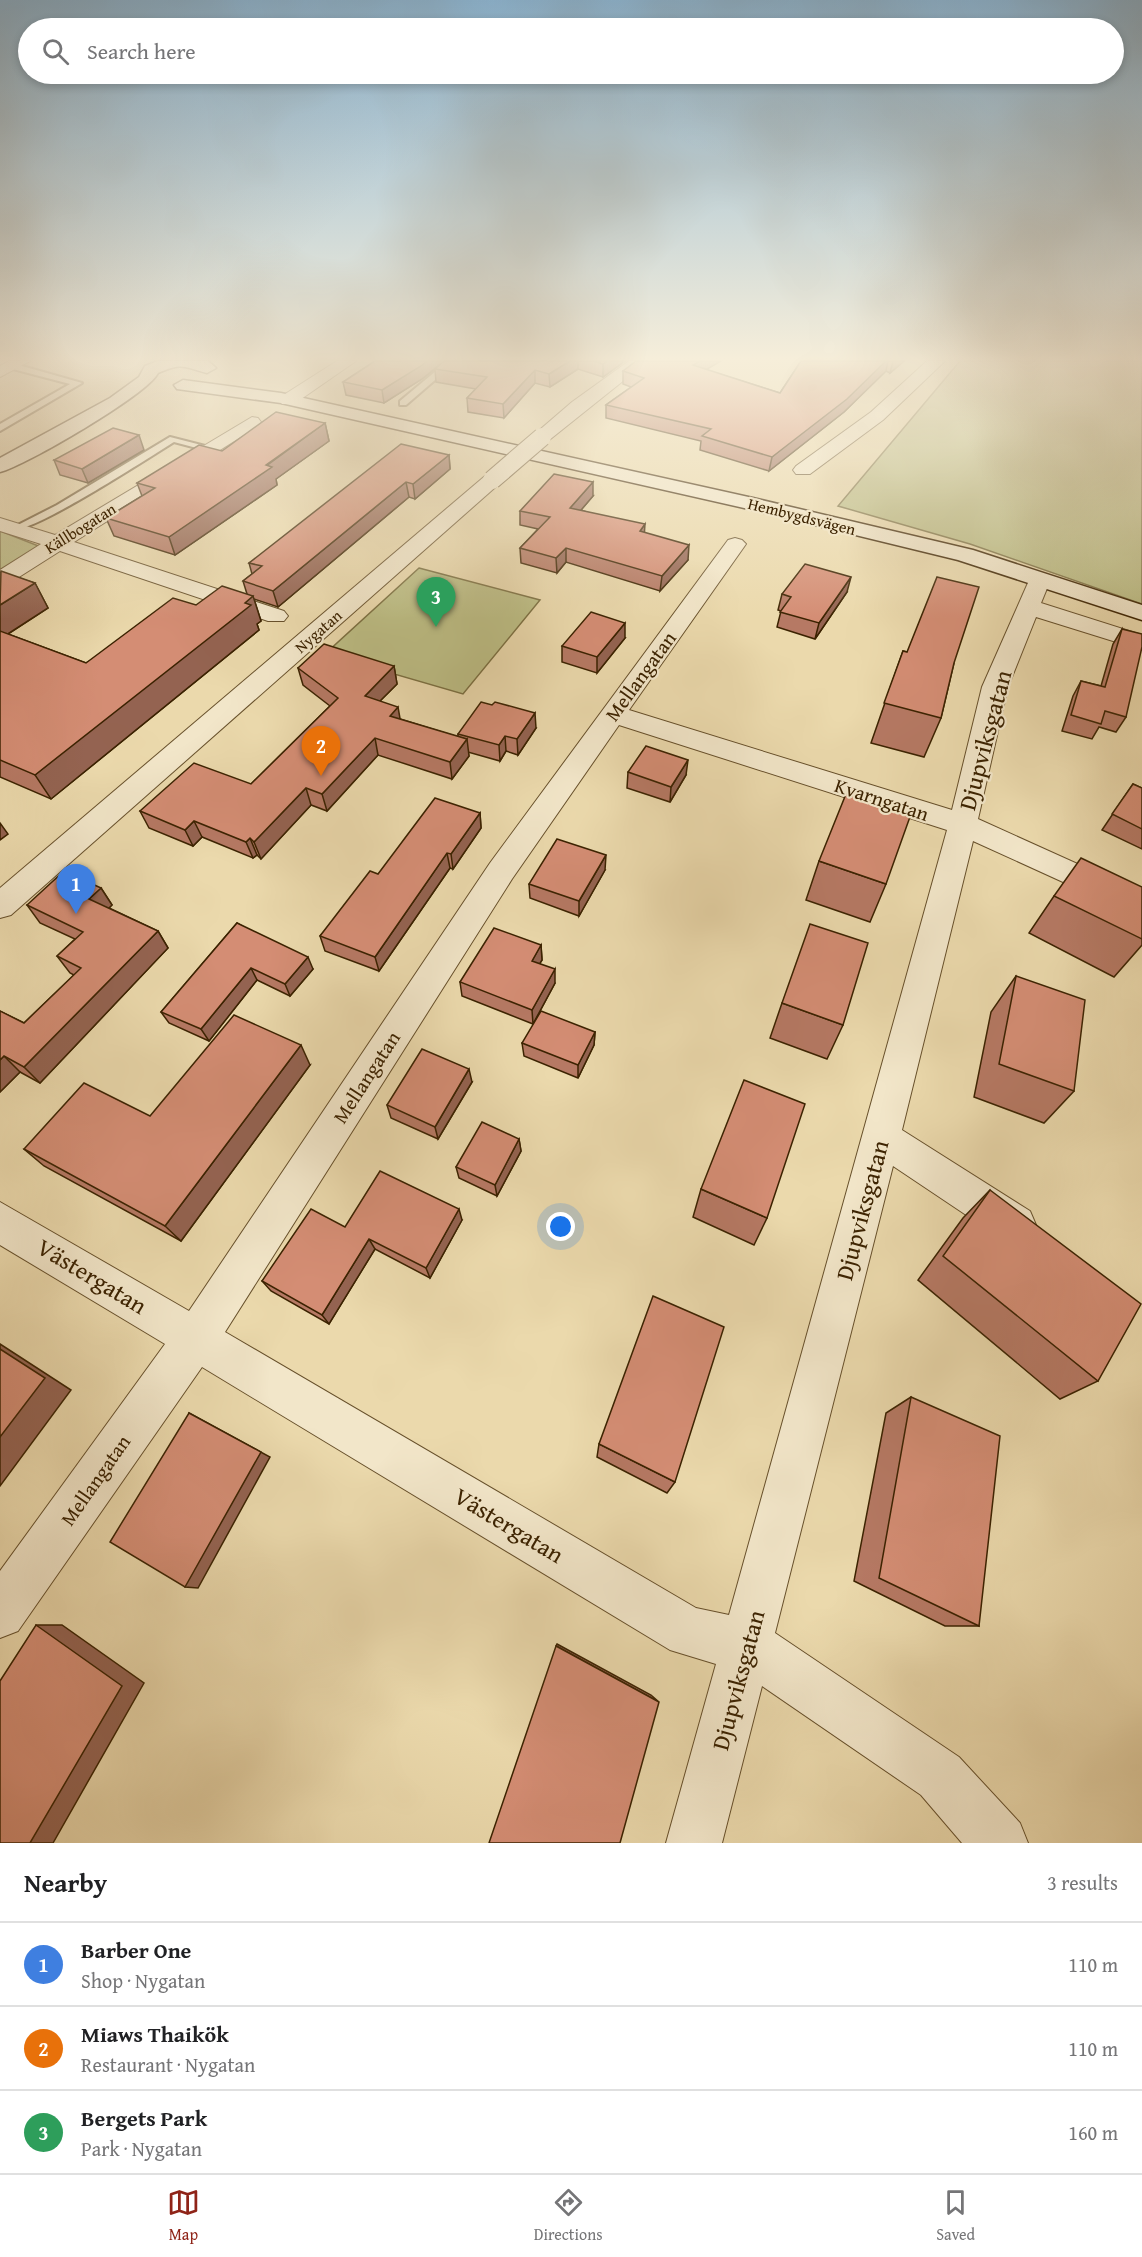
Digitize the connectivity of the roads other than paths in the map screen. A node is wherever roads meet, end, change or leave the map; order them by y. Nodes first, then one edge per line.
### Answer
1 (35, 447) edge
2 (61, 447) edge
3 (159, 447) edge
4 (204, 447) edge
5 (494, 447) edge
6 (530, 447) edge
7 (834, 447) edge
8 (208, 448) joint
9 (0, 466) edge
10 (802, 470) dead end
11 (0, 485) edge
12 (7, 526) edge
13 (735, 543) dead end
14 (55, 544) junction
15 (0, 579) edge
16 (1034, 594) junction
17 (1142, 613) edge
18 (276, 616) dead end
19 (1142, 643) edge
20 (613, 714) junction
21 (962, 824) junction
22 (0, 906) edge
23 (1142, 906) edge
24 (881, 1137) junction
25 (0, 1222) edge
26 (1042, 1241) edge
27 (196, 1338) junction
28 (0, 1613) edge
29 (748, 1645) junction
30 (694, 1843) edge
31 (1000, 1843) edge

1 - 9 main road
2 - 11 main road
3 - 12 lane
4 - 8 lane
5 - 16 main road, Hembygdsvägen
6 - 22 street, Nygatan, bridge
7 - 10 street
8 - 14 street, Källbogatan
12 - 14 street
13 - 20 street, Mellangatan
14 - 15 street, Källbogatan
14 - 18 street
16 - 17 main road, Hembygdsvägen
16 - 19 street, Hembygdsvägen
16 - 21 street, Djupviksgatan
20 - 21 street, Kvarngatan
20 - 27 street, Mellangatan
21 - 23 street, Kvarngatan
21 - 24 street, Djupviksgatan
24 - 26 street
24 - 29 street, Djupviksgatan
25 - 27 street, Västergatan
27 - 28 street, Mellangatan
27 - 29 street, Västergatan
29 - 30 street, Djupviksgatan
29 - 31 street, Västergatan

